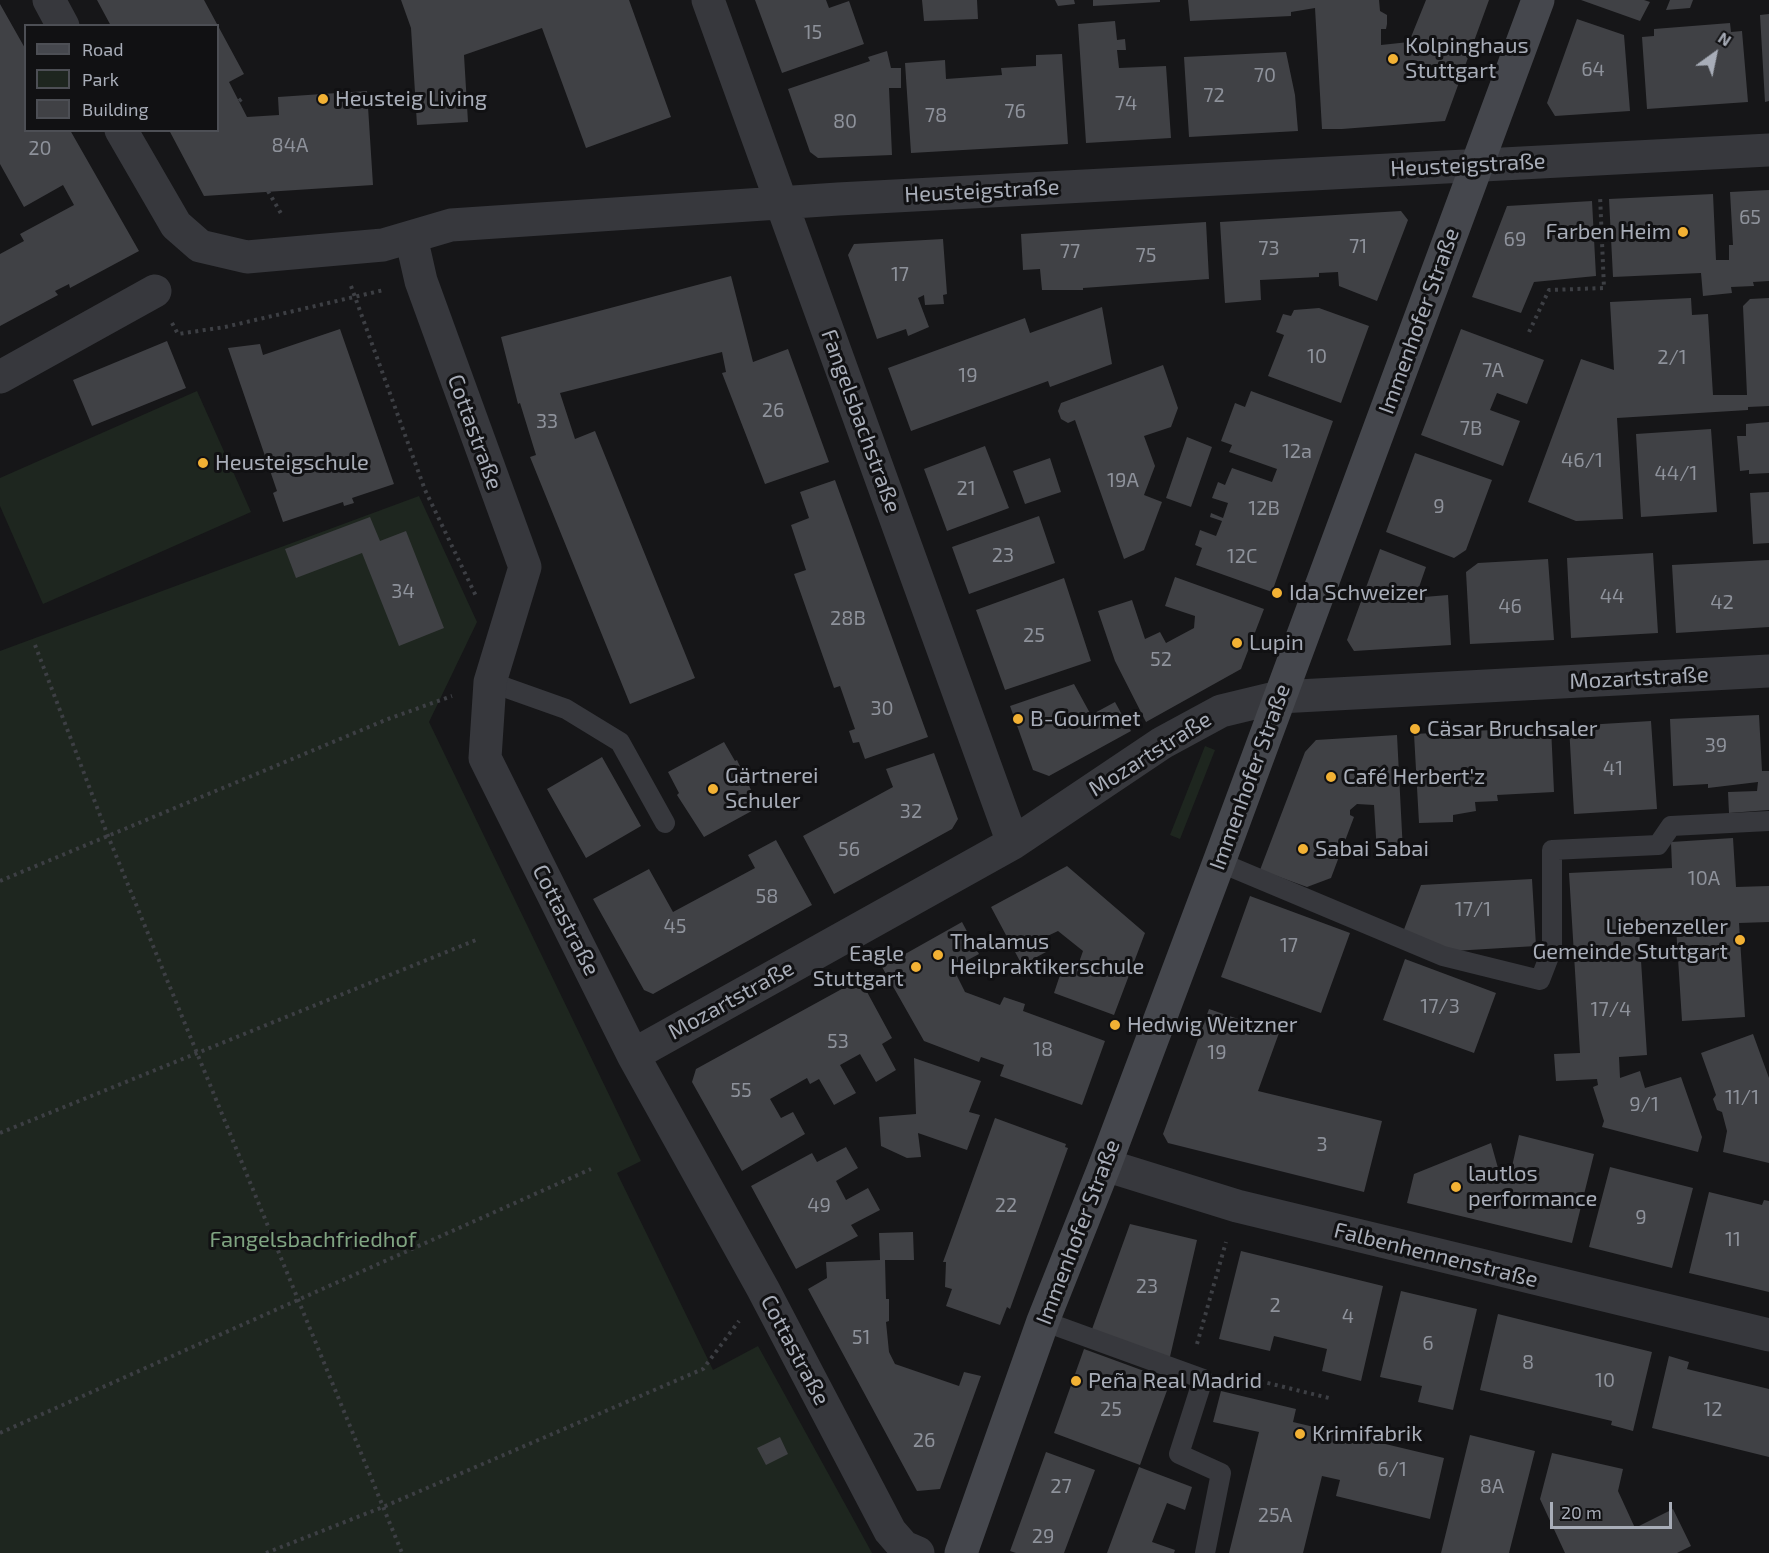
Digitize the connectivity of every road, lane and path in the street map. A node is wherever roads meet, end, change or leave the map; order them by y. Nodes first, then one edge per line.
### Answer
1 (48, 0) edge
2 (708, 0) edge
3 (1538, 0) edge
4 (62, 24) edge
5 (122, 132) edge
6 (1769, 150) edge
7 (1598, 158) junction
8 (1477, 163) junction
9 (783, 203) junction
10 (411, 237) junction
11 (338, 249) junction
12 (421, 281) junction
13 (155, 291) joint
14 (355, 296) junction
15 (1529, 332) dead end
16 (0, 377) edge
17 (501, 642) junction
18 (35, 645) dead end
19 (1769, 671) edge
20 (490, 682) junction
21 (1279, 698) junction
22 (1769, 821) edge
23 (665, 822) dead end
24 (108, 836) junction
25 (1013, 843) junction
26 (1218, 862) junction
27 (0, 881) edge
28 (476, 940) dead end
29 (197, 1053) junction
30 (633, 1055) junction
31 (0, 1133) edge
32 (1105, 1165) junction
33 (591, 1169) dead end
34 (1217, 1271) dead end
35 (763, 1289) junction
36 (299, 1299) junction
37 (1043, 1321) junction
38 (1769, 1335) edge
39 (1195, 1354) dead end
40 (1224, 1372) dead end
41 (1333, 1399) dead end
42 (0, 1433) edge
43 (383, 1507) junction
44 (266, 1553) edge
45 (402, 1553) edge
46 (918, 1553) edge
47 (961, 1553) edge
48 (1205, 1553) edge

1 - 4 street
2 - 9 street, Fangelsbachstraße
3 - 8 main road, Immenhofer Straße
5 - 11 street, Heusteigstraße
6 - 7 street, Heusteigstraße
7 - 8 street, Heusteigstraße
7 - 15 path
8 - 9 street, Heusteigstraße
8 - 21 main road, Immenhofer Straße
9 - 10 street, Heusteigstraße
9 - 25 street, Fangelsbachstraße
10 - 11 street, Heusteigstraße
10 - 12 street, Cottastraße
11 - 14 path
12 - 14 path
12 - 17 street, Cottastraße
13 - 14 path
13 - 16 street
14 - 17 path
17 - 20 street, Cottastraße
18 - 24 path
19 - 21 street, Mozartstraße
20 - 23 lane
20 - 24 path
20 - 30 street, Cottastraße
21 - 25 street, Mozartstraße
21 - 26 main road, Immenhofer Straße
22 - 26 lane
24 - 27 path
24 - 29 path
25 - 30 street, Mozartstraße
26 - 32 main road, Immenhofer Straße
28 - 29 path
29 - 31 path
29 - 36 path
30 - 35 street, Cottastraße
32 - 37 main road, Immenhofer Straße
32 - 38 street, Falbenhennenstraße
33 - 36 path
34 - 39 path
35 - 43 path
35 - 46 street, Cottastraße
36 - 42 path
36 - 43 path
37 - 47 main road, Immenhofer Straße
37 - 48 lane
40 - 41 path
43 - 44 path
43 - 45 path

